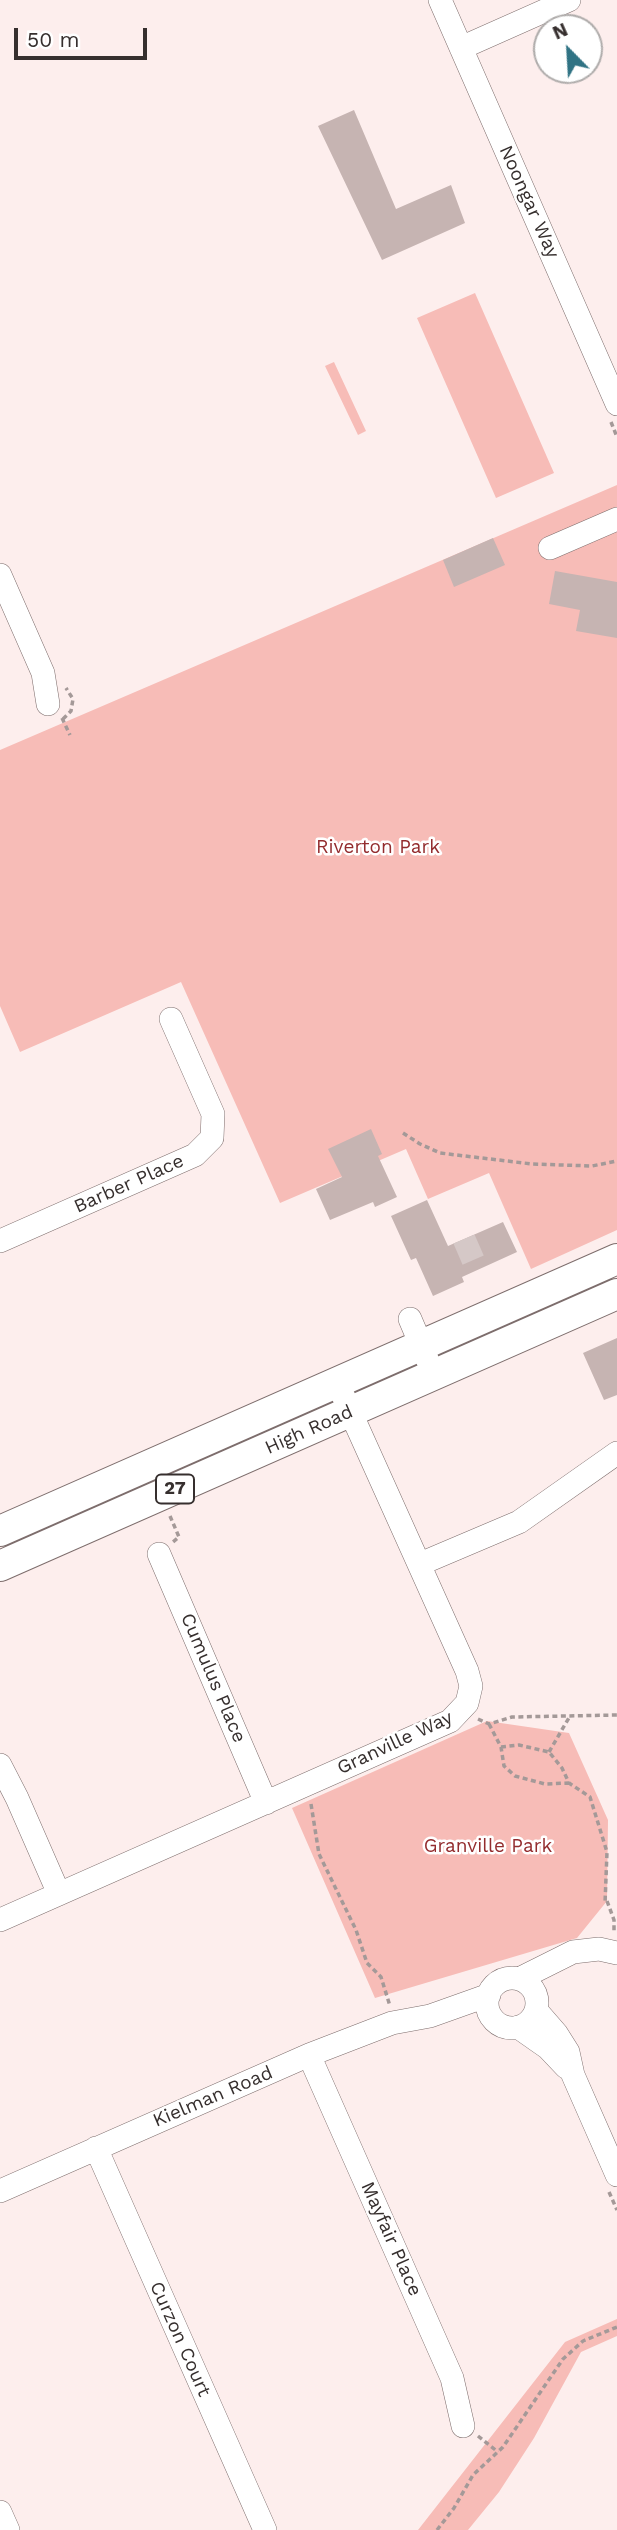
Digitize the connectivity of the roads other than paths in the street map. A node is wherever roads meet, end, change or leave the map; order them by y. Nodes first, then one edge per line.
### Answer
1 (440, 0) edge
2 (569, 0) edge
3 (461, 48) junction
4 (617, 404) edge
5 (617, 519) edge
6 (550, 548) dead end
7 (0, 575) edge
8 (48, 704) dead end
9 (171, 1019) dead end
10 (0, 1241) edge
11 (617, 1259) edge
12 (617, 1294) edge
13 (415, 1332) junction
14 (434, 1375) junction
15 (337, 1382) junction
16 (351, 1412) junction
17 (617, 1453) edge
18 (0, 1531) edge
19 (159, 1554) road end
20 (420, 1564) junction
21 (0, 1566) edge
22 (0, 1765) edge
23 (266, 1803) junction
24 (59, 1894) junction
25 (0, 1920) edge
26 (614, 1952) edge
27 (530, 1994) junction
28 (489, 1995) junction
29 (430, 2016) junction
30 (495, 2021) junction
31 (518, 2027) junction
32 (309, 2056) junction
33 (573, 2075) junction
34 (96, 2148) junction
35 (617, 2175) edge
36 (0, 2191) edge
37 (463, 2427) road end
38 (0, 2512) edge
39 (8, 2530) edge
40 (265, 2530) edge

1 - 3 street, Noongar Way
2 - 3 street
3 - 4 street, Noongar Way
5 - 6 street
7 - 8 street
9 - 10 street, Barber Place
11 - 13 main road, High Road / 27
12 - 14 main road, High Road / 27
13 - 14 street
13 - 15 main road, High Road / 27
14 - 16 main road, High Road / 27
15 - 16 street, Granville Way
15 - 18 main road, High Road / 27
16 - 20 street, Granville Way
16 - 21 main road, High Road / 27
17 - 20 street
19 - 23 street, Cumulus Place
20 - 23 street, Granville Way
22 - 24 street
23 - 24 street, Granville Way
24 - 25 street, Granville Way
26 - 27 street
27 - 28 street, Kielman Road
27 - 31 street
27 - 33 street, Kielman Road
28 - 29 street, Kielman Road
28 - 30 street
29 - 30 street, Kielman Road
29 - 32 street, Kielman Road
30 - 31 street, Kielman Road
31 - 33 street, Kielman Road
32 - 34 street, Kielman Road
32 - 37 street, Mayfair Place
33 - 35 street, Kielman Road
34 - 36 street, Kielman Road
34 - 40 street, Curzon Court
38 - 39 street

